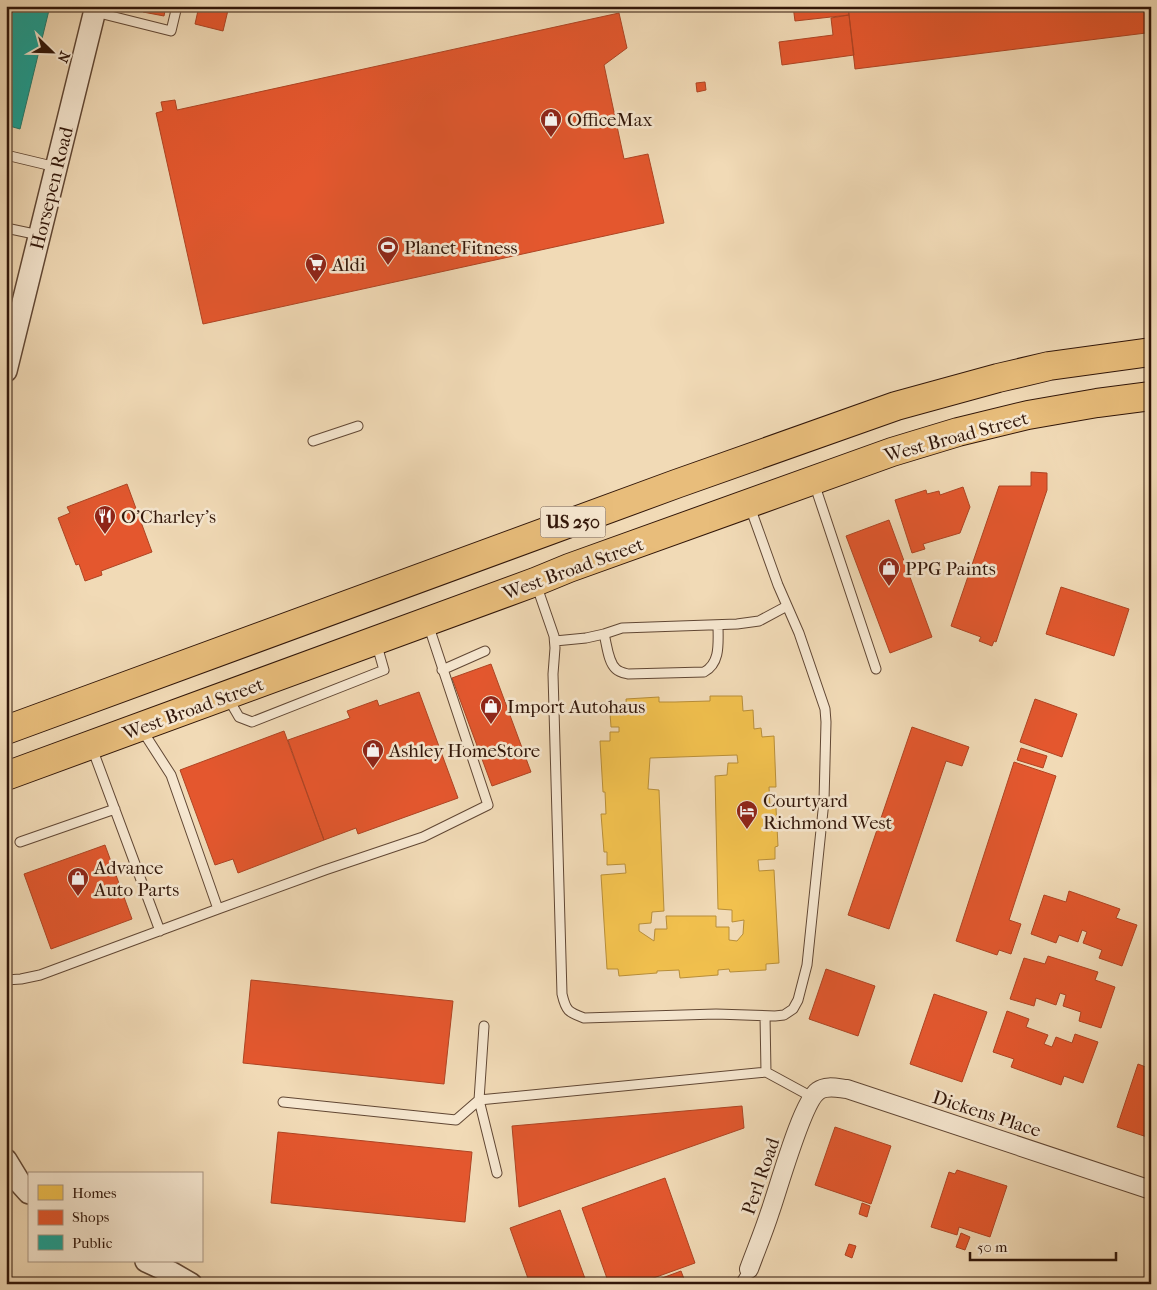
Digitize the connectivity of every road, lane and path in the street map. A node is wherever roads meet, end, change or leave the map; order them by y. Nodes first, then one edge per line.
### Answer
1 (177, 6) edge
2 (96, 9) edge
3 (6, 154) edge
4 (57, 167) junction
5 (6, 228) edge
6 (39, 235) junction
7 (11, 330) edge
8 (1151, 352) edge
9 (6, 371) edge
10 (1151, 396) edge
11 (358, 426) dead end
12 (313, 441) dead end
13 (734, 463) junction
14 (813, 480) junction
15 (749, 504) junction
16 (535, 582) junction
17 (787, 606) junction
18 (427, 621) junction
19 (718, 625) junction
20 (604, 634) junction
21 (555, 641) junction
22 (485, 651) dead end
23 (876, 669) dead end
24 (442, 670) junction
25 (140, 728) junction
26 (6, 730) edge
27 (91, 745) junction
28 (6, 776) edge
29 (115, 809) junction
30 (20, 842) dead end
31 (218, 910) junction
32 (160, 931) junction
33 (6, 980) edge
34 (765, 1016) junction
35 (484, 1026) dead end
36 (766, 1072) junction
37 (812, 1097) junction
38 (479, 1100) junction
39 (283, 1102) dead end
40 (6, 1160) edge
41 (497, 1173) dead end
42 (1151, 1190) edge
43 (28, 1192) edge
44 (148, 1262) edge
45 (745, 1277) edge
46 (191, 1284) edge

1 - 2 lane
2 - 4 street, Horsepen Road
3 - 4 lane
4 - 6 street, Horsepen Road
5 - 6 lane
6 - 7 street, Horsepen Road
7 - 9 street, Horsepen Road
8 - 13 main road, US 250
10 - 14 main road, West Broad Street / US 250
11 - 12 lane
13 - 15 main road
13 - 26 main road, US 250
14 - 15 main road, West Broad Street / US 250
14 - 23 lane
15 - 16 main road, West Broad Street / US 250
15 - 17 lane
16 - 18 main road, West Broad Street / US 250
16 - 21 lane
17 - 19 lane
17 - 34 lane
18 - 24 lane
18 - 25 main road, West Broad Street / US 250
19 - 20 lane
19 - 20 lane
20 - 21 lane
21 - 34 lane
22 - 24 lane
24 - 31 lane
25 - 27 main road, West Broad Street / US 250
25 - 31 lane
27 - 28 main road, West Broad Street / US 250
27 - 29 lane
29 - 30 lane
29 - 32 lane
31 - 32 lane
32 - 33 lane
34 - 36 lane
35 - 38 lane
36 - 37 lane
36 - 38 lane
37 - 42 street, Dickens Place
37 - 45 street, Perl Road
38 - 39 lane
38 - 41 lane
40 - 43 street
44 - 46 street

